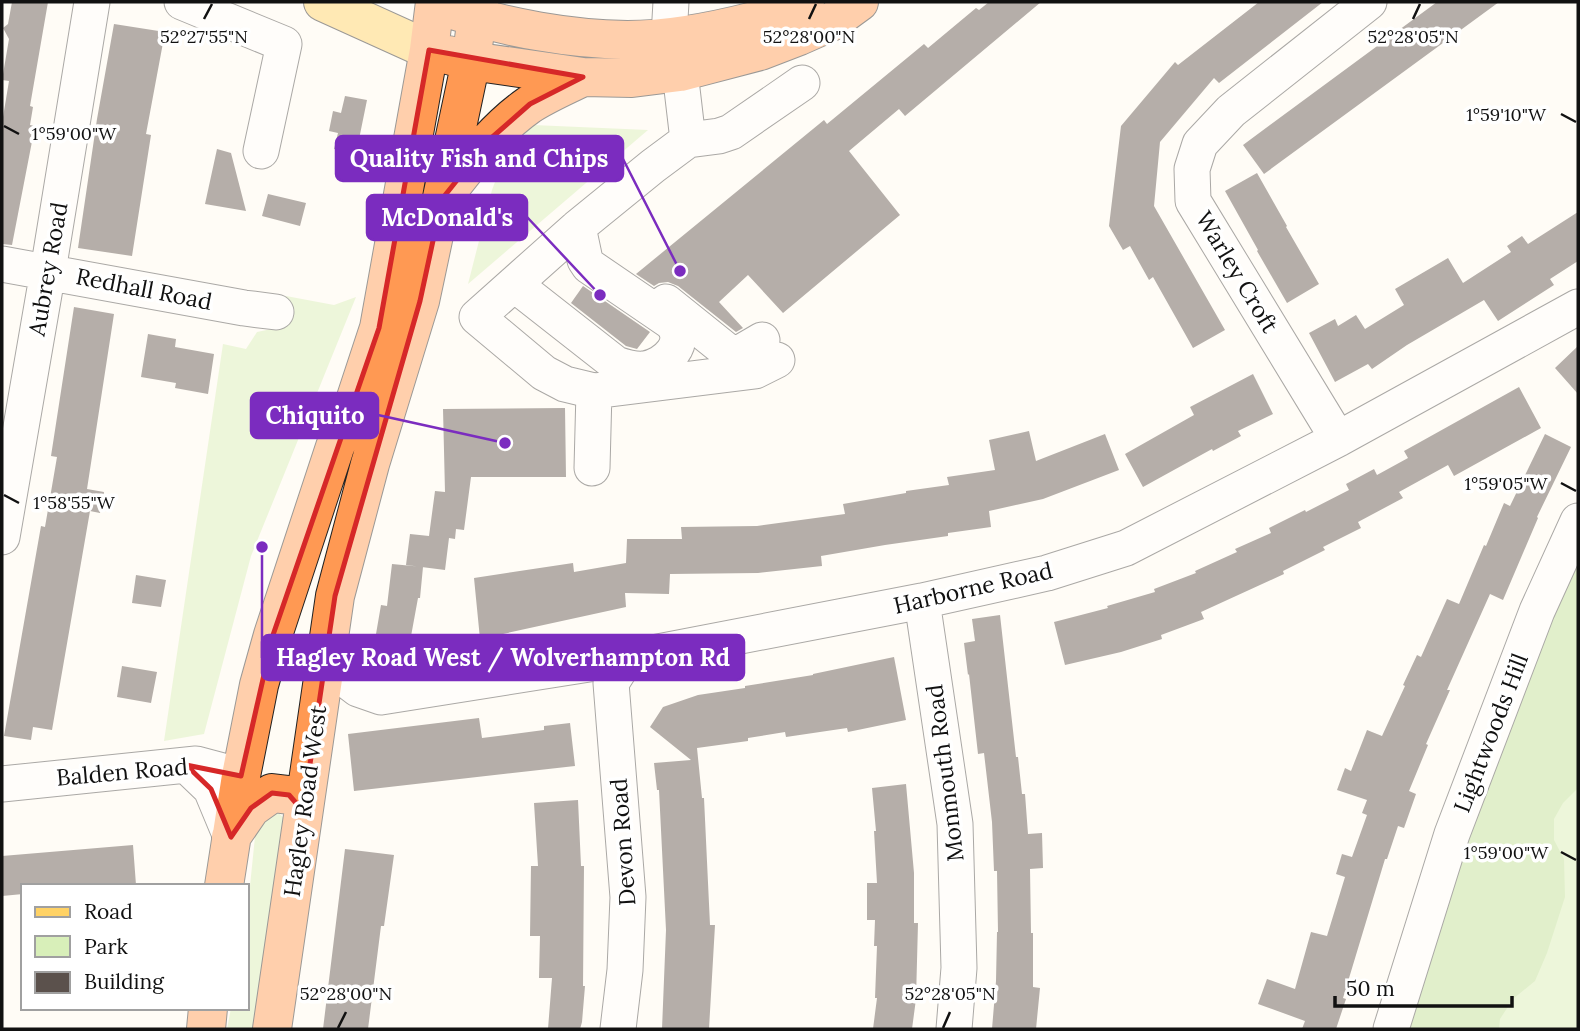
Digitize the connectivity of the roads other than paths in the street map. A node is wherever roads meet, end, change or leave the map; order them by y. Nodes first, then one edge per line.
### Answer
1 (92, 2) edge
2 (182, 2) edge
3 (323, 2) edge
4 (805, 2) edge
5 (859, 2) edge
6 (1369, 2) edge
7 (433, 3) edge
8 (478, 10) edge
9 (670, 19) edge
10 (429, 50) junction
11 (471, 61) junction
12 (680, 72) junction
13 (583, 78) junction
14 (802, 83) dead end
15 (688, 141) junction
16 (261, 151) dead end
17 (442, 199) junction
18 (578, 227) junction
19 (2, 264) edge
20 (48, 271) junction
21 (514, 284) junction
22 (1578, 307) edge
23 (252, 318) dead end
24 (594, 391) junction
25 (1338, 439) junction
26 (592, 468) dead end
27 (1578, 521) edge
28 (2, 537) edge
29 (922, 601) junction
30 (626, 658) junction
31 (326, 660) junction
32 (186, 765) junction
33 (241, 776) junction
34 (2, 784) edge
35 (296, 803) junction
36 (231, 837) junction
37 (224, 884) edge
38 (208, 1010) edge
39 (206, 1029) edge
40 (272, 1029) edge
41 (618, 1029) edge
42 (954, 1029) edge
43 (1391, 1029) edge

1 - 20 street, Aubrey Road
2 - 16 street
3 - 10 main road
4 - 9 highway
5 - 12 highway
6 - 25 street, Warley Croft
7 - 8 highway
7 - 10 highway
8 - 9 highway
8 - 11 highway, Hagley Road West
9 - 12 street
10 - 11 highway
10 - 33 highway
11 - 13 highway
11 - 17 highway, Hagley Road West
12 - 13 highway
12 - 15 street
13 - 17 highway
14 - 15 street
15 - 18 street
17 - 31 highway, Hagley Road West
18 - 21 street
18 - 21 street
18 - 24 street
19 - 20 street, Redhall Road
20 - 23 street, Redhall Road
20 - 28 street, Aubrey Road
21 - 24 street
22 - 25 street, Harborne Road
24 - 26 street
25 - 29 street, Harborne Road
27 - 43 street, Lightwoods Hill
29 - 30 street, Harborne Road
29 - 42 street, Monmouth Road
30 - 31 street, Harborne Road
30 - 41 street, Devon Road
31 - 35 highway, Hagley Road West
32 - 33 street, Balden Road
32 - 34 street, Balden Road
32 - 36 street
33 - 35 highway
33 - 36 highway
35 - 36 highway
35 - 40 highway, Hagley Road West
36 - 37 highway
38 - 39 highway

